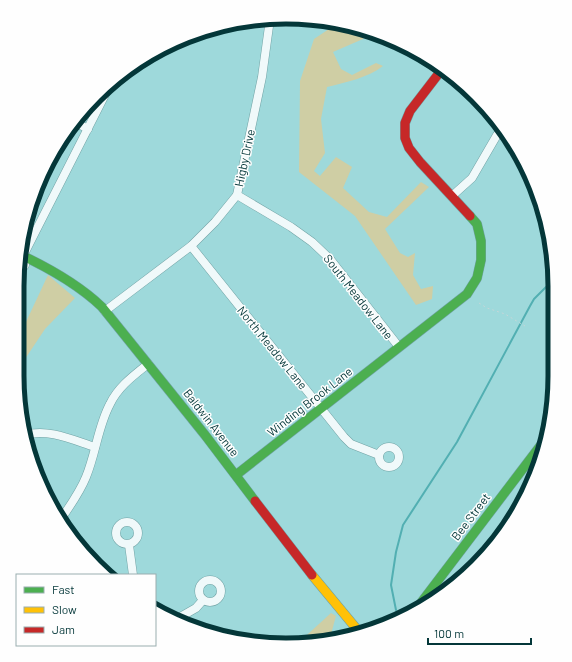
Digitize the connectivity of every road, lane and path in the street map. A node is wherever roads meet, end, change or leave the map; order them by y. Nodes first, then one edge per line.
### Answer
1 (269, 25) edge
2 (439, 73) edge
3 (103, 99) edge
4 (80, 125) edge
5 (88, 129) junction
6 (499, 133) edge
7 (237, 195) junction
8 (452, 196) junction
9 (27, 244) edge
10 (191, 246) junction
11 (26, 258) edge
12 (479, 303) dead end
13 (106, 311) junction
14 (526, 326) dead end
15 (398, 348) junction
16 (148, 364) junction
17 (321, 409) junction
18 (31, 434) edge
19 (95, 447) junction
20 (379, 455) dead end
21 (534, 460) edge
22 (236, 475) junction
23 (64, 515) edge
24 (129, 544) dead end
25 (133, 574) edge
26 (425, 598) edge
27 (203, 600) dead end
28 (182, 616) edge
29 (356, 628) edge

1 - 7 street, Higby Drive
2 - 8 street, Winding Brook Lane
3 - 5 street
4 - 5 street
5 - 9 street
6 - 8 street
7 - 10 street, Higby Drive
7 - 15 street, South Meadow Lane
8 - 15 street, Winding Brook Lane
10 - 13 street, Higby Drive
10 - 17 street, North Meadow Lane
11 - 13 street, Baldwin Avenue
12 - 14 path
13 - 16 street, Baldwin Avenue
15 - 17 street, Winding Brook Lane
16 - 19 street
16 - 22 street, Baldwin Avenue
17 - 20 street, North Meadow Lane
17 - 22 street, Winding Brook Lane
18 - 19 street
19 - 23 street
21 - 26 street, Bee Street
22 - 29 street, Baldwin Avenue
24 - 25 street
27 - 28 street

